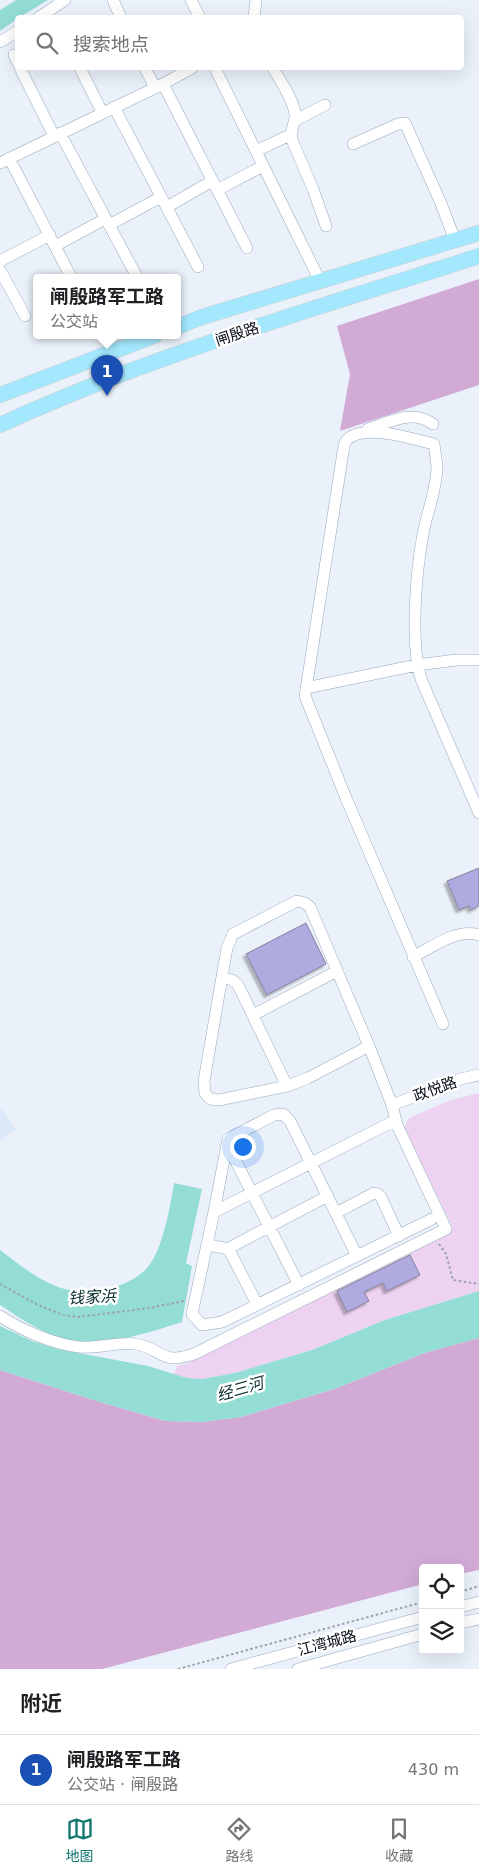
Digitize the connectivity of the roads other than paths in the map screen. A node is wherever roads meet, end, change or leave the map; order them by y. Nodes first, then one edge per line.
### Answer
1 (65, 0) edge
2 (113, 0) edge
3 (191, 0) edge
4 (256, 0) edge
5 (42, 15) edge
6 (120, 15) edge
7 (198, 15) edge
8 (254, 15) edge
9 (15, 33) edge
10 (0, 42) edge
11 (21, 70) edge
12 (81, 70) edge
13 (147, 70) edge
14 (188, 70) edge
15 (216, 70) edge
16 (274, 70) edge
17 (159, 86) junction
18 (326, 105) dead end
19 (114, 107) junction
20 (102, 112) junction
21 (294, 121) junction
22 (57, 134) junction
23 (290, 134) junction
24 (353, 144) dead end
25 (256, 151) junction
26 (3, 160) edge
27 (263, 166) junction
28 (215, 185) junction
29 (164, 202) junction
30 (107, 222) junction
31 (326, 226) dead end
32 (479, 232) edge
33 (52, 240) junction
34 (455, 240) junction
35 (248, 248) dead end
36 (479, 256) edge
37 (0, 262) edge
38 (198, 266) dead end
39 (0, 270) edge
40 (69, 274) edge
41 (135, 274) edge
42 (320, 281) junction
43 (25, 316) dead end
44 (181, 325) edge
45 (146, 339) edge
46 (0, 395) edge
47 (434, 424) dead end
48 (0, 425) edge
49 (357, 433) junction
50 (479, 660) edge
51 (417, 666) junction
52 (306, 688) junction
53 (479, 813) edge
54 (479, 935) edge
55 (413, 957) junction
56 (337, 971) junction
57 (222, 978) junction
58 (253, 1016) junction
59 (443, 1024) dead end
60 (369, 1046) junction
61 (479, 1075) edge
62 (287, 1086) junction
63 (392, 1105) junction
64 (396, 1120) junction
65 (227, 1144) junction
66 (312, 1164) junction
67 (253, 1193) junction
68 (328, 1196) junction
69 (214, 1212) junction
70 (336, 1213) junction
71 (432, 1219) dead end
72 (270, 1227) junction
73 (399, 1236) junction
74 (206, 1245) junction
75 (228, 1249) junction
76 (357, 1256) junction
77 (299, 1285) junction
78 (258, 1304) junction
79 (0, 1316) edge
80 (479, 1602) edge
81 (464, 1606) edge
82 (419, 1618) edge
83 (479, 1619) edge
84 (464, 1622) edge
85 (419, 1635) edge
86 (231, 1669) edge
87 (298, 1669) edge

1 - 5 street
2 - 6 street
3 - 7 street
4 - 8 street
9 - 10 street
11 - 22 street
12 - 20 street
13 - 17 street
14 - 17 street
15 - 25 street
16 - 21 street
17 - 19 street
17 - 28 street
18 - 21 street
19 - 20 street
19 - 29 street
20 - 22 street
21 - 23 street
22 - 26 street
22 - 30 street
23 - 25 street
23 - 31 street
24 - 34 street
25 - 27 street
26 - 33 street
27 - 28 street
27 - 42 street
28 - 29 street
28 - 35 street
29 - 30 street
29 - 38 street
30 - 33 street
30 - 41 street
32 - 34 main road, 闸殷路
33 - 37 street
33 - 40 street
34 - 42 main road, 闸殷路
36 - 48 main road, 闸殷路
39 - 43 street
42 - 44 main road, 闸殷路
45 - 46 main road
47 - 49 street
49 - 51 street
49 - 52 street
50 - 51 street
51 - 52 street
51 - 53 street
52 - 55 street
54 - 55 street
55 - 59 street
56 - 57 street
56 - 58 street
56 - 60 street
57 - 58 street
57 - 62 street
58 - 62 street
60 - 62 street
60 - 63 street
61 - 63 street, 政悦路
63 - 64 street
64 - 66 street
64 - 79 street
65 - 66 street
65 - 67 street
65 - 69 street
66 - 67 street
66 - 68 street
67 - 69 street
67 - 72 street
68 - 70 street
68 - 72 street
69 - 74 street
70 - 73 street
70 - 76 street
71 - 73 street
72 - 75 street
72 - 77 street
73 - 76 street
74 - 75 street
74 - 78 street
75 - 78 street
76 - 77 street
77 - 78 street
80 - 81 street
82 - 86 street, 江湾城路
83 - 84 street
85 - 87 street, 江湾城路

